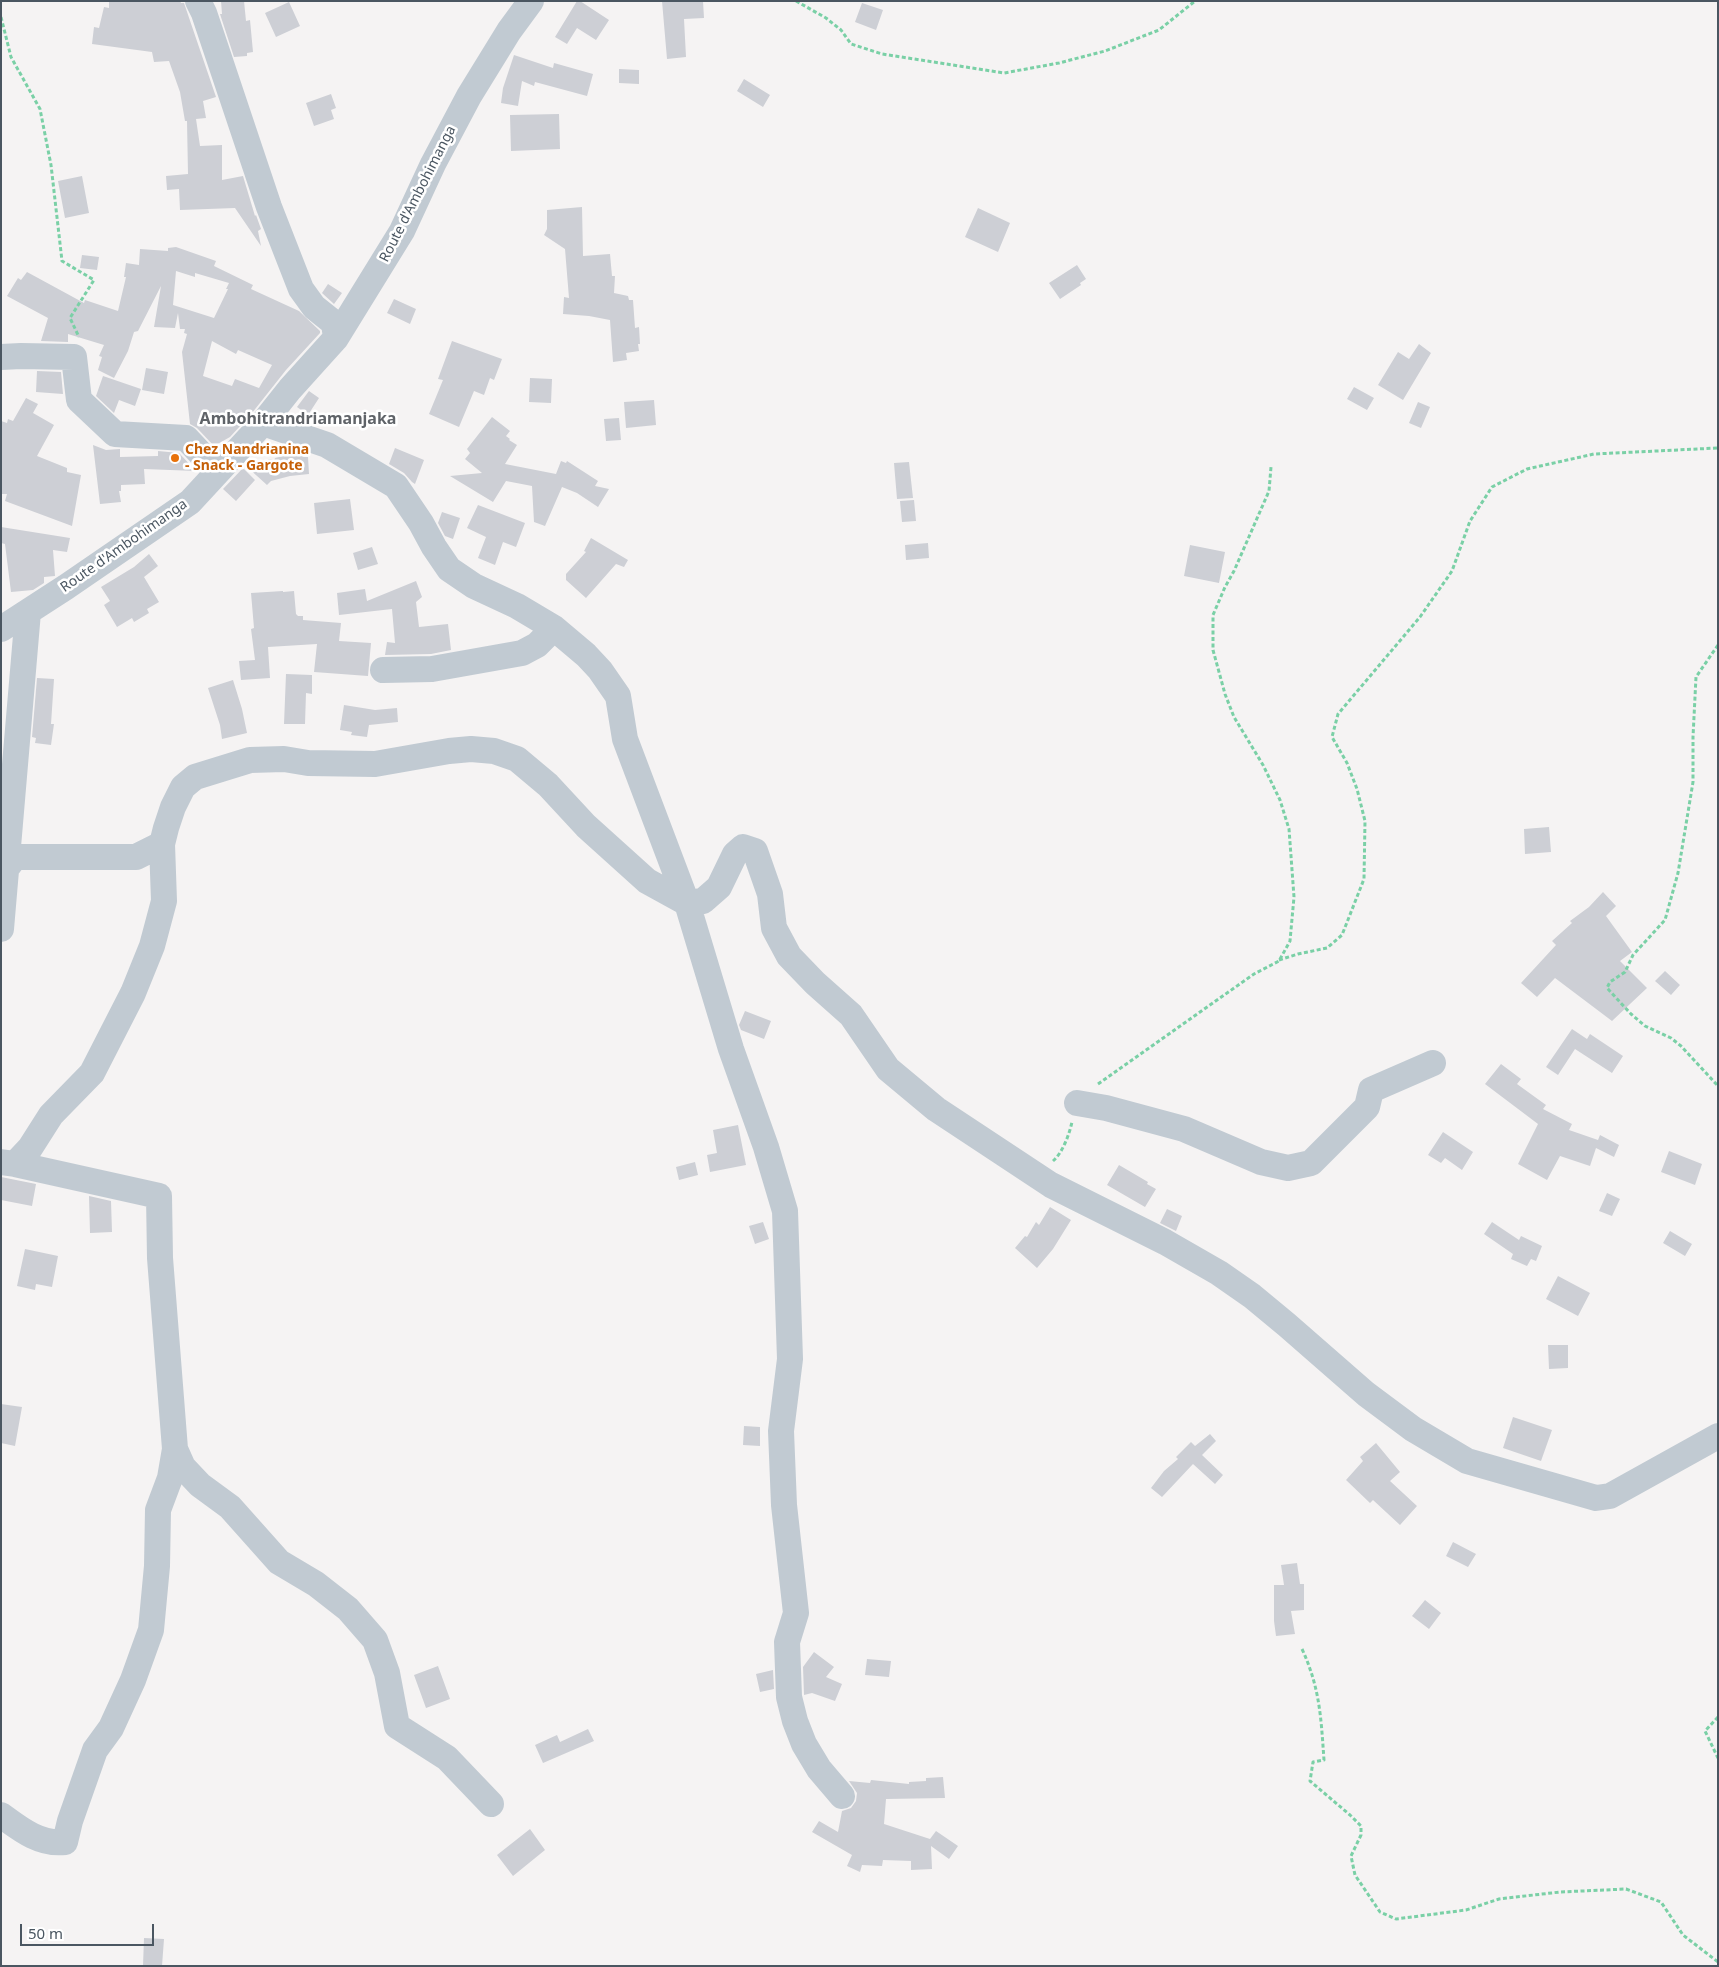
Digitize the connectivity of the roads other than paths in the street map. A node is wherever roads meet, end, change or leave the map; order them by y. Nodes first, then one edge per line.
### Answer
1 (198, 1) edge
2 (531, 1) edge
3 (336, 338) junction
4 (1, 358) edge
5 (263, 423) junction
6 (218, 471) junction
7 (28, 612) junction
8 (554, 628) junction
9 (1, 629) edge
10 (383, 670) dead end
11 (162, 844) junction
12 (4, 869) edge
13 (686, 903) junction
14 (1, 929) edge
15 (1433, 1063) dead end
16 (1077, 1103) road end
17 (8, 1163) edge
18 (1718, 1436) edge
19 (175, 1449) junction
20 (842, 1796) dead end
21 (490, 1804) dead end
22 (1, 1815) edge

1 - 3 street
2 - 3 street, Route d'Ambohimanga
3 - 5 street, Route d'Ambohimanga
4 - 6 street
5 - 6 street, Route d'Ambohimanga
5 - 8 street
6 - 7 street, Route d'Ambohimanga
7 - 9 street, Route d'Ambohimanga
7 - 12 street
8 - 10 street
8 - 13 street
11 - 12 street
11 - 13 street
11 - 17 street
12 - 14 street
13 - 18 street
13 - 20 street
15 - 16 street
17 - 19 street
19 - 21 street
19 - 22 street

